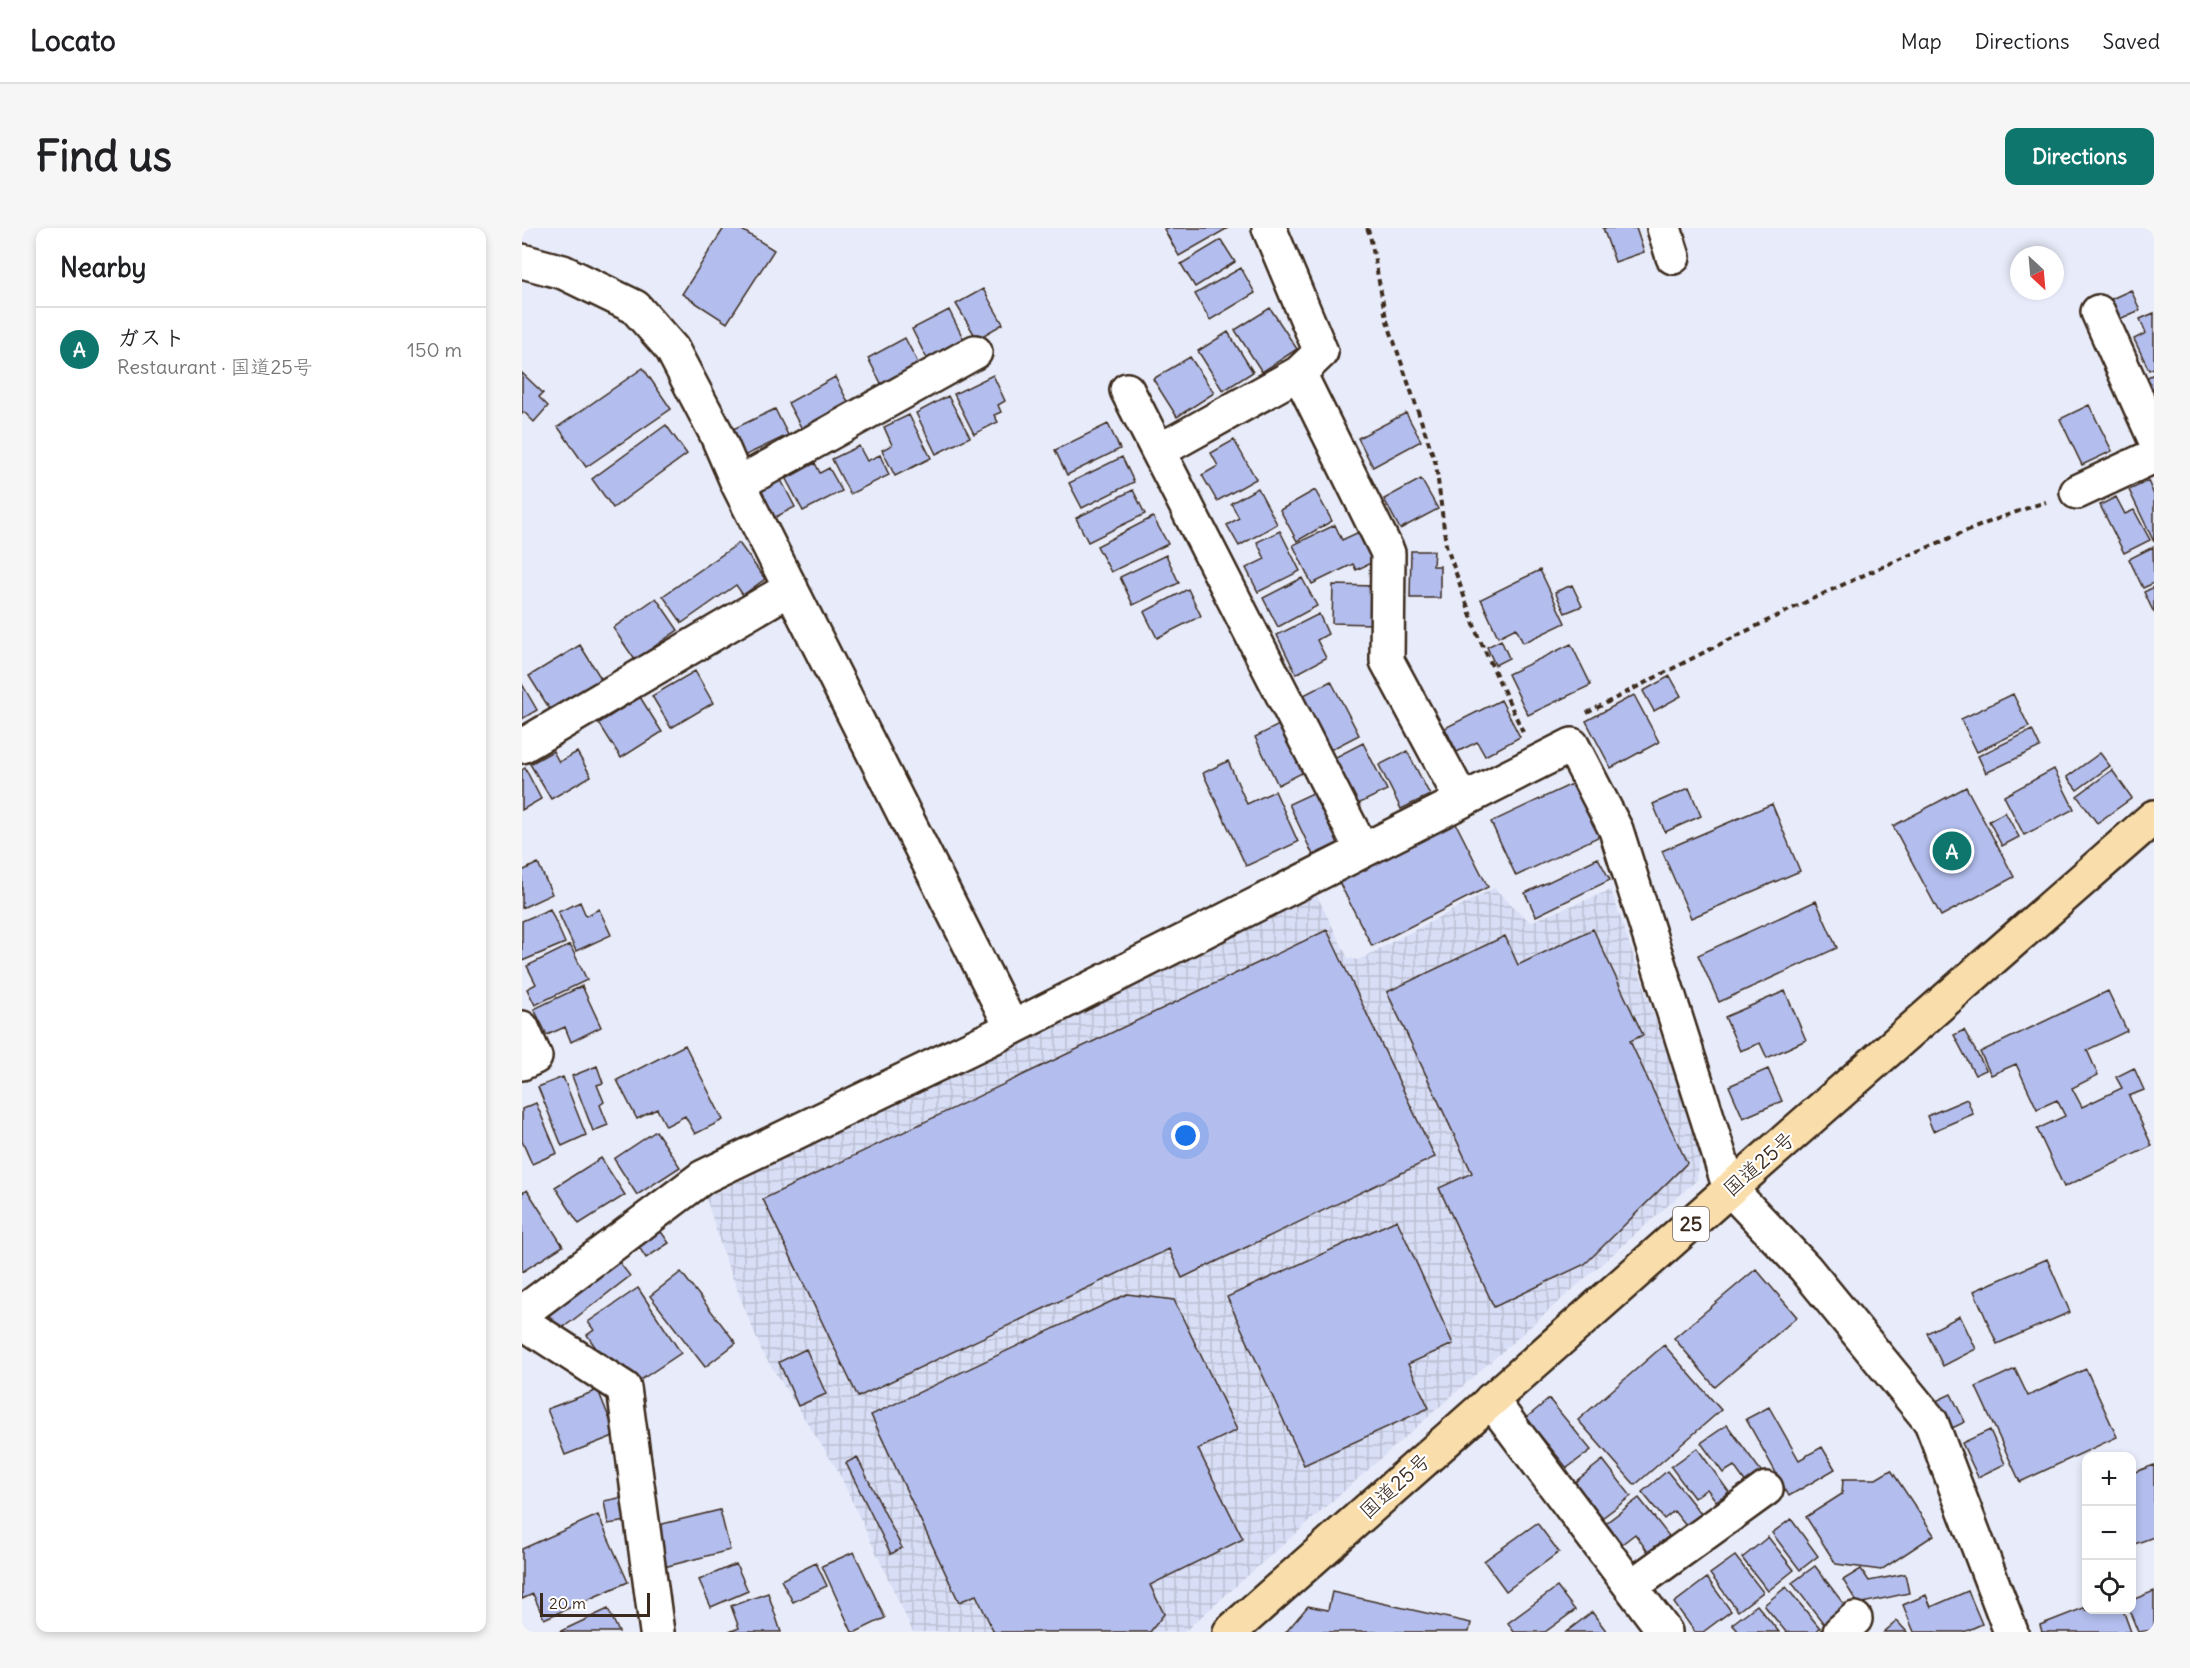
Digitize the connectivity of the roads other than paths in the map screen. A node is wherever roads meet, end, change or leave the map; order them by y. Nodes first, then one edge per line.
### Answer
1 (1269, 228) edge
2 (522, 261) edge
3 (2098, 312) dead end
4 (975, 352) dead end
5 (1299, 373) junction
6 (1127, 390) dead end
7 (2154, 437) edge
8 (1159, 451) junction
9 (2154, 456) edge
10 (738, 484) junction
11 (2076, 492) road end
12 (791, 588) junction
13 (522, 746) edge
14 (1462, 800) junction
15 (2154, 817) edge
16 (1362, 850) junction
17 (522, 1028) edge
18 (1012, 1028) junction
19 (522, 1063) edge
20 (1730, 1189) junction
21 (522, 1313) edge
22 (522, 1322) edge
23 (1491, 1400) junction
24 (1766, 1490) dead end
25 (1632, 1586) junction
26 (657, 1632) edge
27 (1230, 1632) edge
28 (1665, 1632) edge
29 (2011, 1632) edge

1 - 5 street
2 - 10 street
3 - 7 street
4 - 10 street
5 - 8 street
5 - 14 street
6 - 8 street
8 - 16 street
9 - 11 street
10 - 12 street
12 - 13 street
12 - 18 street
14 - 16 street
14 - 20 street
15 - 20 highway, 国道25号 / 25
16 - 18 street
17 - 19 street
18 - 21 street
20 - 23 highway, 国道25号 / 25
20 - 29 street
22 - 26 street
23 - 25 street
23 - 27 highway, 国道25号 / 25
24 - 25 street
25 - 28 street

